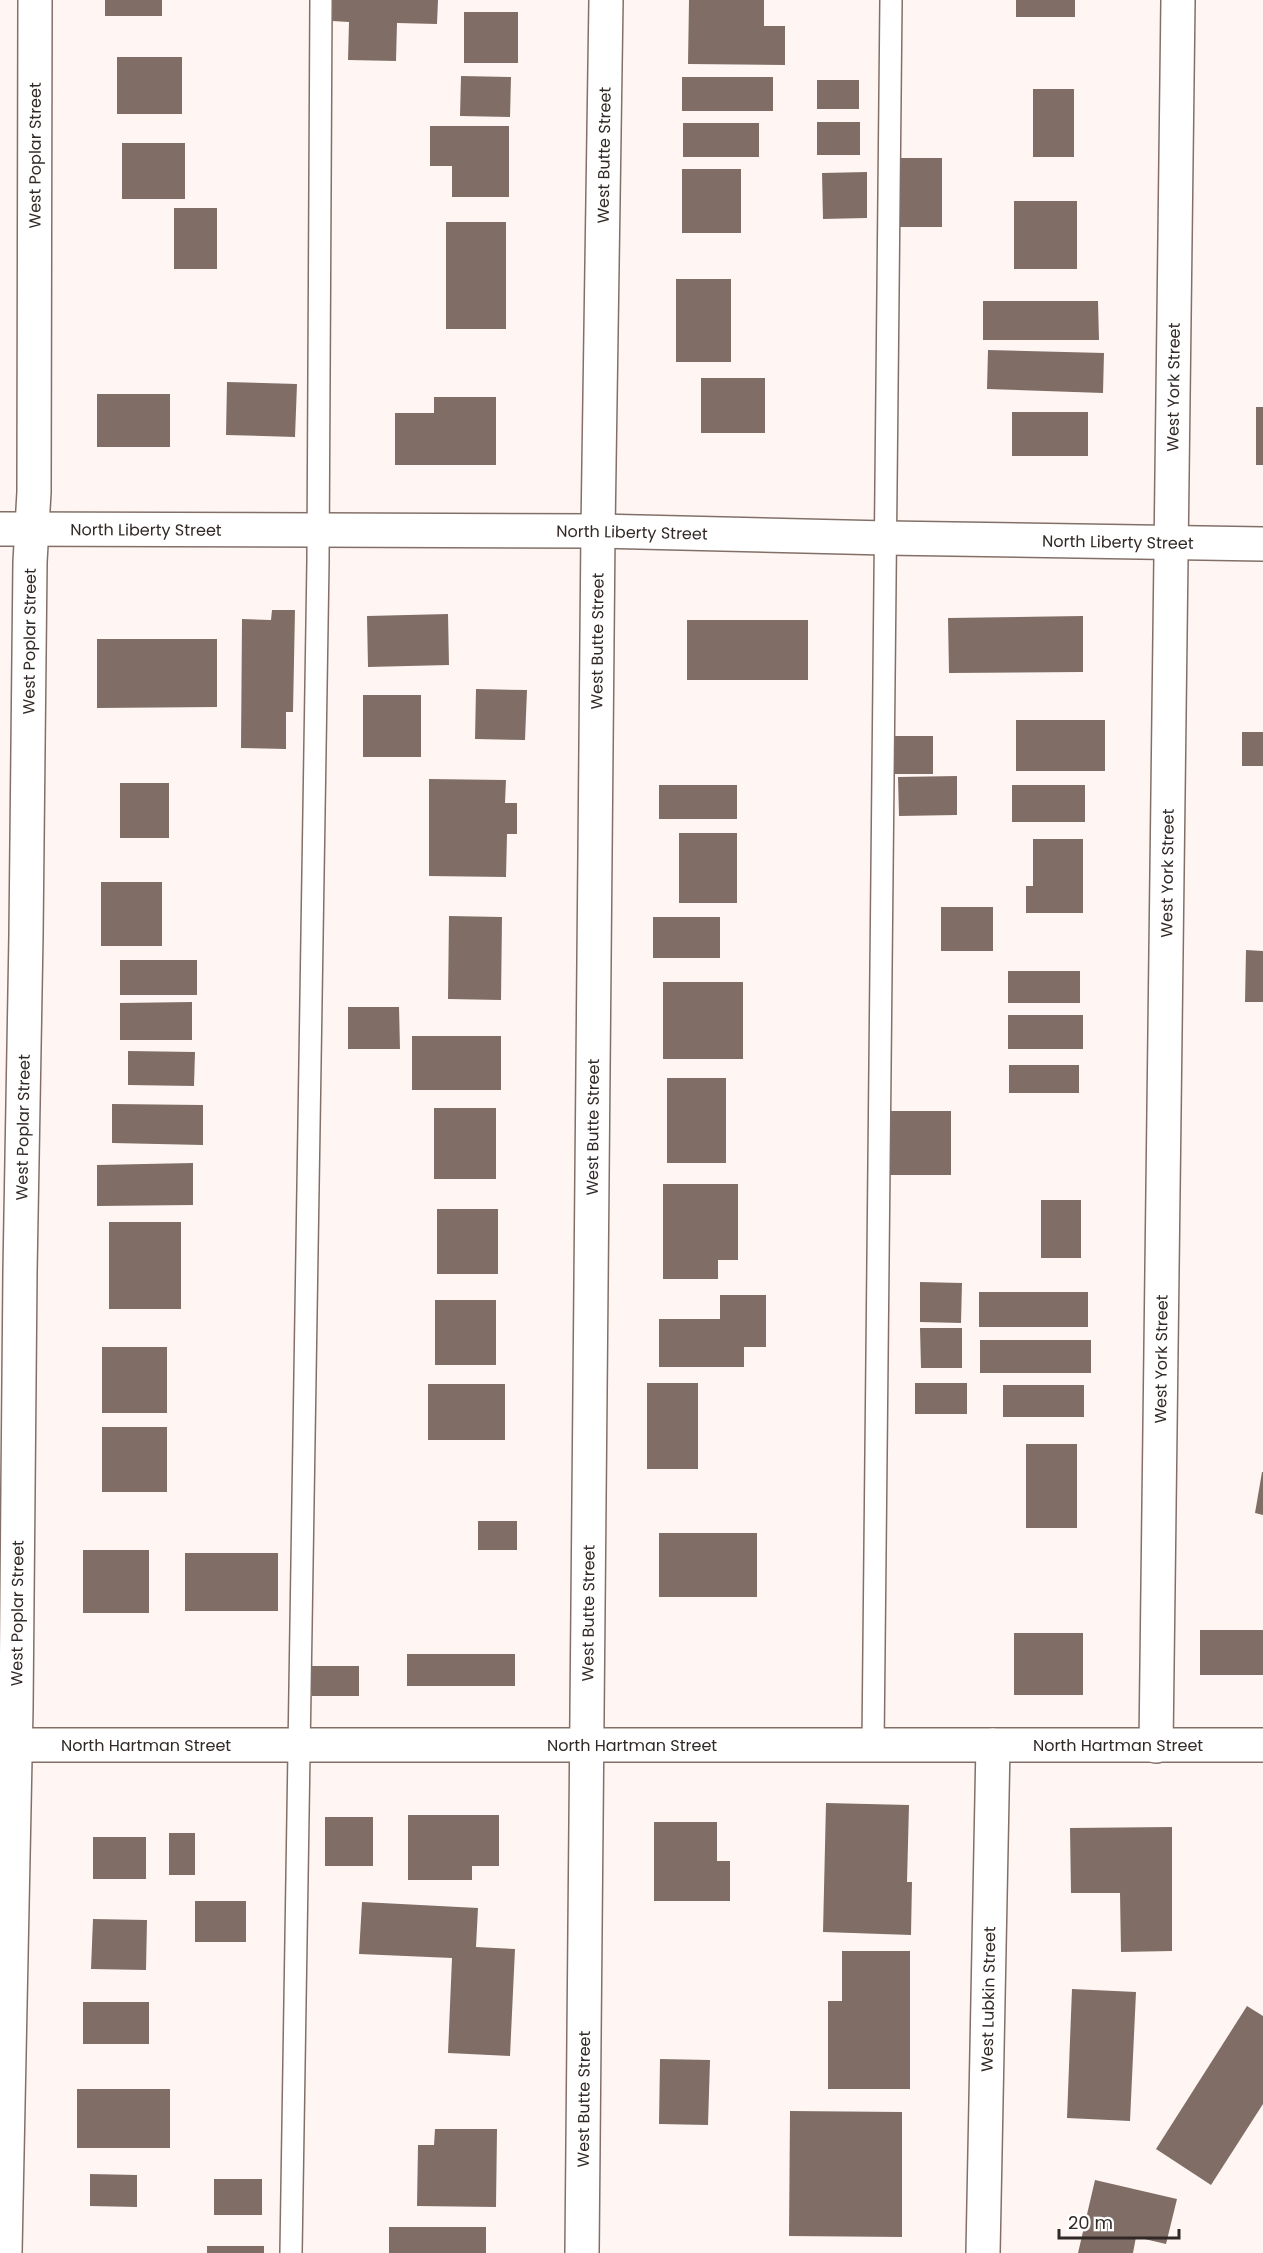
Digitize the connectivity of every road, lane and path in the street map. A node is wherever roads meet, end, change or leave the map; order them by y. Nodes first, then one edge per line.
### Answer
1 (36, 0) edge
2 (321, 0) edge
3 (606, 0) edge
4 (891, 0) edge
5 (1178, 0) edge
6 (16, 528) edge
7 (317, 531) junction
8 (598, 531) junction
9 (886, 538) junction
10 (1171, 543) junction
11 (1263, 544) edge
12 (300, 1744) junction
13 (588, 1744) junction
14 (873, 1744) junction
15 (8, 1745) edge
16 (993, 1745) junction
17 (1263, 1745) edge
18 (1156, 1746) junction
19 (5, 2253) edge
20 (291, 2253) edge
21 (582, 2253) edge
22 (983, 2253) edge

1 - 6 street, West Poplar Street
2 - 7 lane
3 - 8 street, West Butte Street
4 - 9 lane
5 - 10 street, West York Street
6 - 7 street, North Liberty Street
6 - 15 street, West Poplar Street
7 - 8 street, North Liberty Street
7 - 12 lane
8 - 9 street, North Liberty Street
8 - 13 street, West Butte Street
9 - 10 street, North Liberty Street
9 - 14 lane
10 - 11 street, North Liberty Street
10 - 18 street, West York Street
12 - 13 street, North Hartman Street
12 - 15 street, North Hartman Street
12 - 20 lane
13 - 14 street, North Hartman Street
13 - 21 street, West Butte Street
14 - 16 street, North Hartman Street
15 - 19 street, West Poplar Street
16 - 18 street, North Hartman Street
16 - 22 street, West Lubkin Street
17 - 18 street, North Hartman Street

